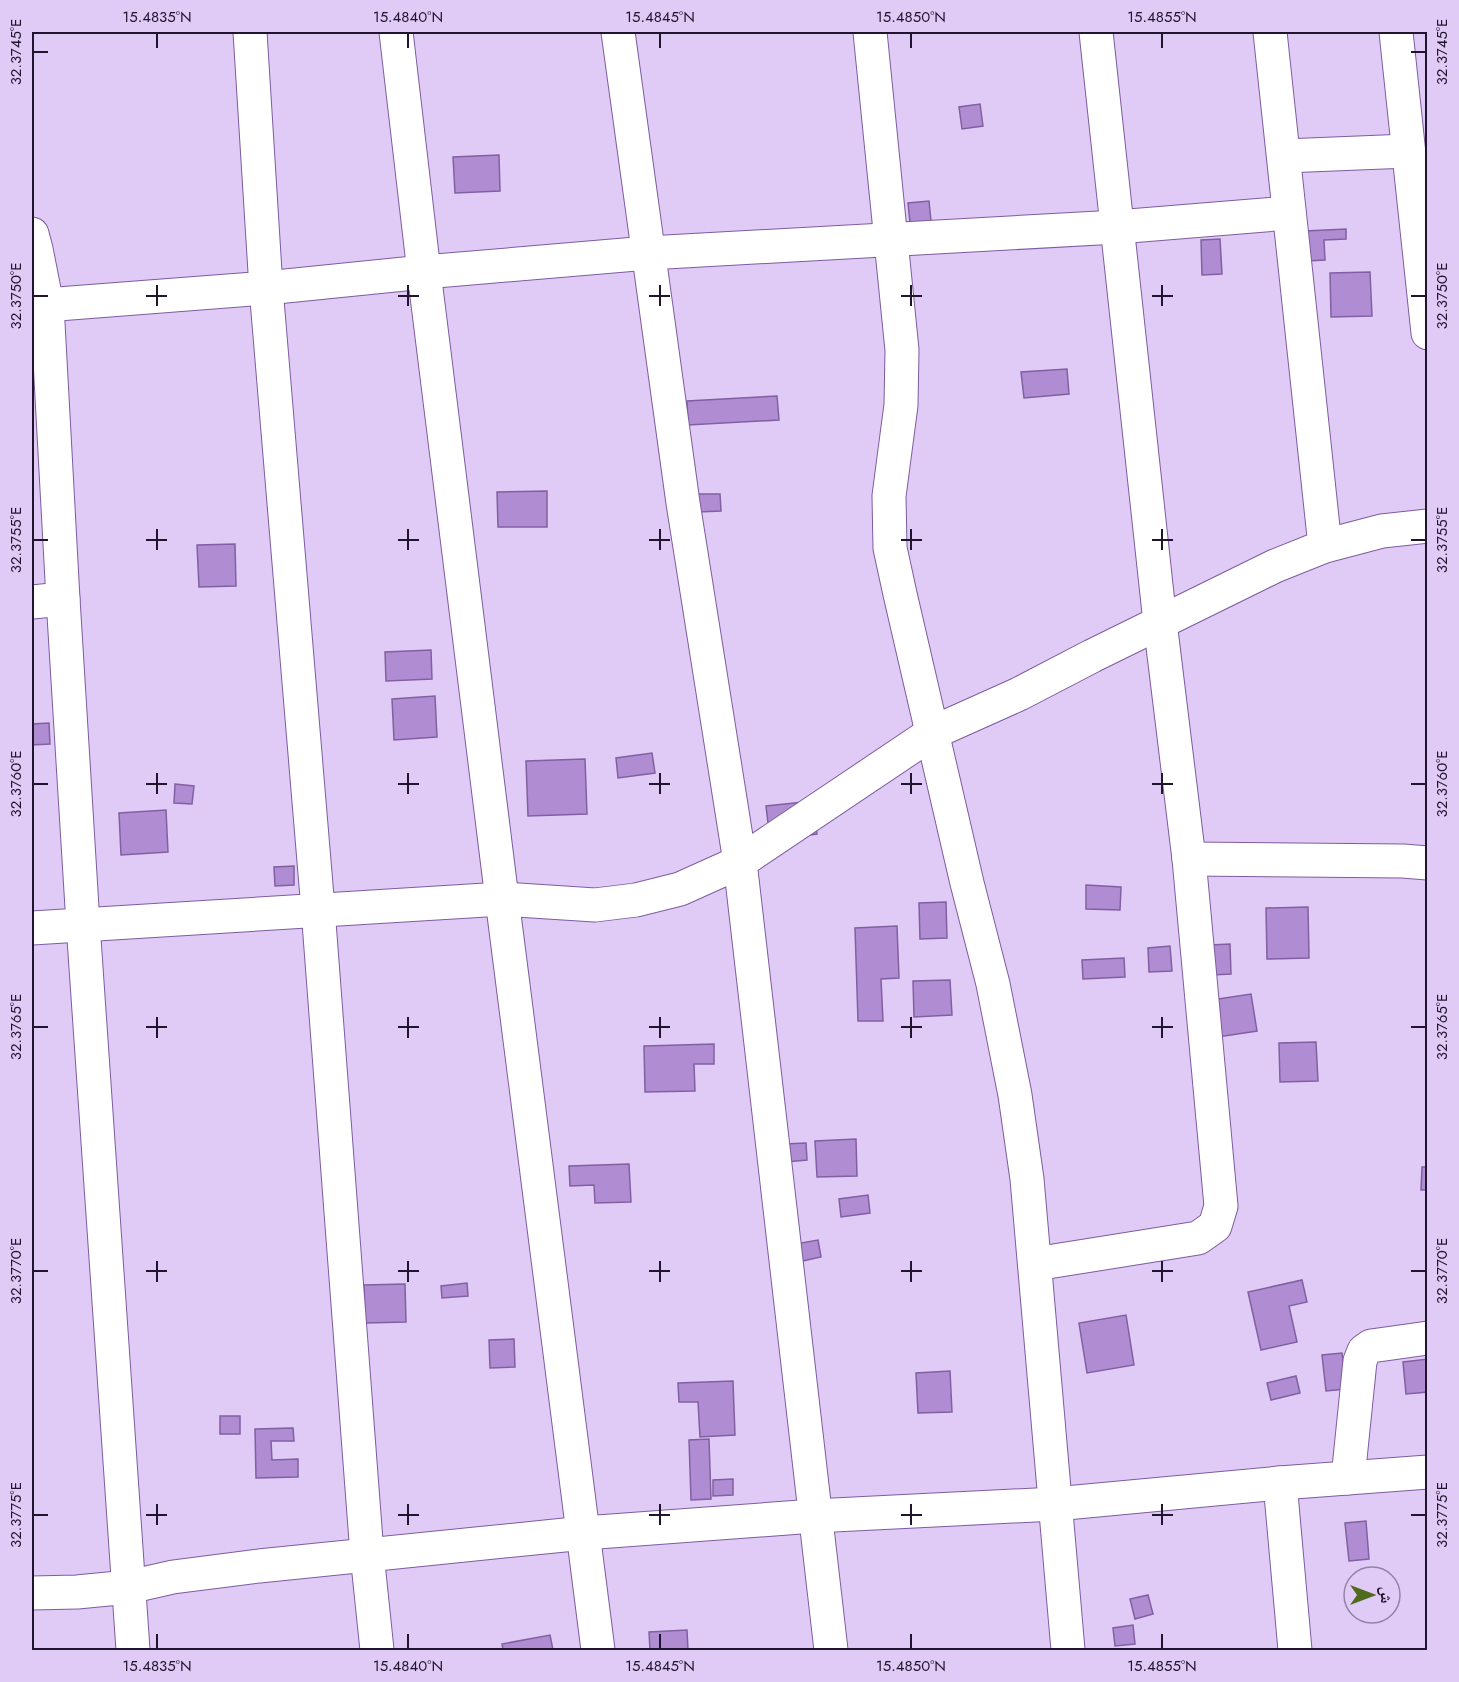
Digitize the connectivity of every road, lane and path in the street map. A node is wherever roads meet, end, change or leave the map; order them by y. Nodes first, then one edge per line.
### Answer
1 (250, 32) edge
2 (396, 32) edge
3 (618, 32) edge
4 (870, 32) edge
5 (1096, 32) edge
6 (1270, 32) edge
7 (1396, 32) edge
8 (1408, 151) junction
9 (1284, 156) junction
10 (1289, 213) junction
11 (1117, 227) junction
12 (32, 234) edge
13 (890, 240) junction
14 (648, 253) junction
15 (424, 272) junction
16 (266, 288) junction
17 (39, 306) edge
18 (1428, 333) edge
19 (1428, 526) edge
20 (1325, 546) junction
21 (47, 601) edge
22 (1161, 622) junction
23 (932, 733) junction
24 (1189, 859) junction
25 (740, 862) junction
26 (1428, 863) edge
27 (502, 899) junction
28 (318, 909) junction
29 (83, 924) junction
30 (32, 928) edge
31 (1035, 1264) junction
32 (1428, 1338) edge
33 (1428, 1472) edge
34 (1348, 1478) junction
35 (1280, 1483) junction
36 (1055, 1504) junction
37 (814, 1516) junction
38 (584, 1533) junction
39 (367, 1554) junction
40 (129, 1587) junction
41 (32, 1593) edge
42 (133, 1650) edge
43 (376, 1650) edge
44 (598, 1650) edge
45 (831, 1650) edge
46 (1068, 1650) edge
47 (1295, 1650) edge

1 - 16 street
2 - 15 street
3 - 14 street
4 - 13 street
5 - 11 street
6 - 9 street
7 - 8 street
8 - 9 street
8 - 18 street
9 - 10 street
10 - 11 street
10 - 20 street
11 - 13 street
11 - 22 street
12 - 17 street
13 - 14 street
13 - 23 street
14 - 15 street
14 - 25 street
15 - 16 street
15 - 27 street
16 - 17 street
16 - 28 street
17 - 21 street
19 - 20 street
20 - 22 street
21 - 29 street
22 - 23 street
22 - 24 street
23 - 25 street
23 - 31 street
24 - 26 street
24 - 31 street
25 - 27 street
25 - 37 street
27 - 28 street
27 - 38 street
28 - 29 street
28 - 39 street
29 - 30 street
29 - 40 street
31 - 36 street
32 - 34 street
33 - 34 street
34 - 35 street
35 - 36 street
35 - 47 street
36 - 37 street
36 - 46 street
37 - 38 street
37 - 45 street
38 - 39 street
38 - 44 street
39 - 40 street
39 - 43 street
40 - 41 street
40 - 42 street

